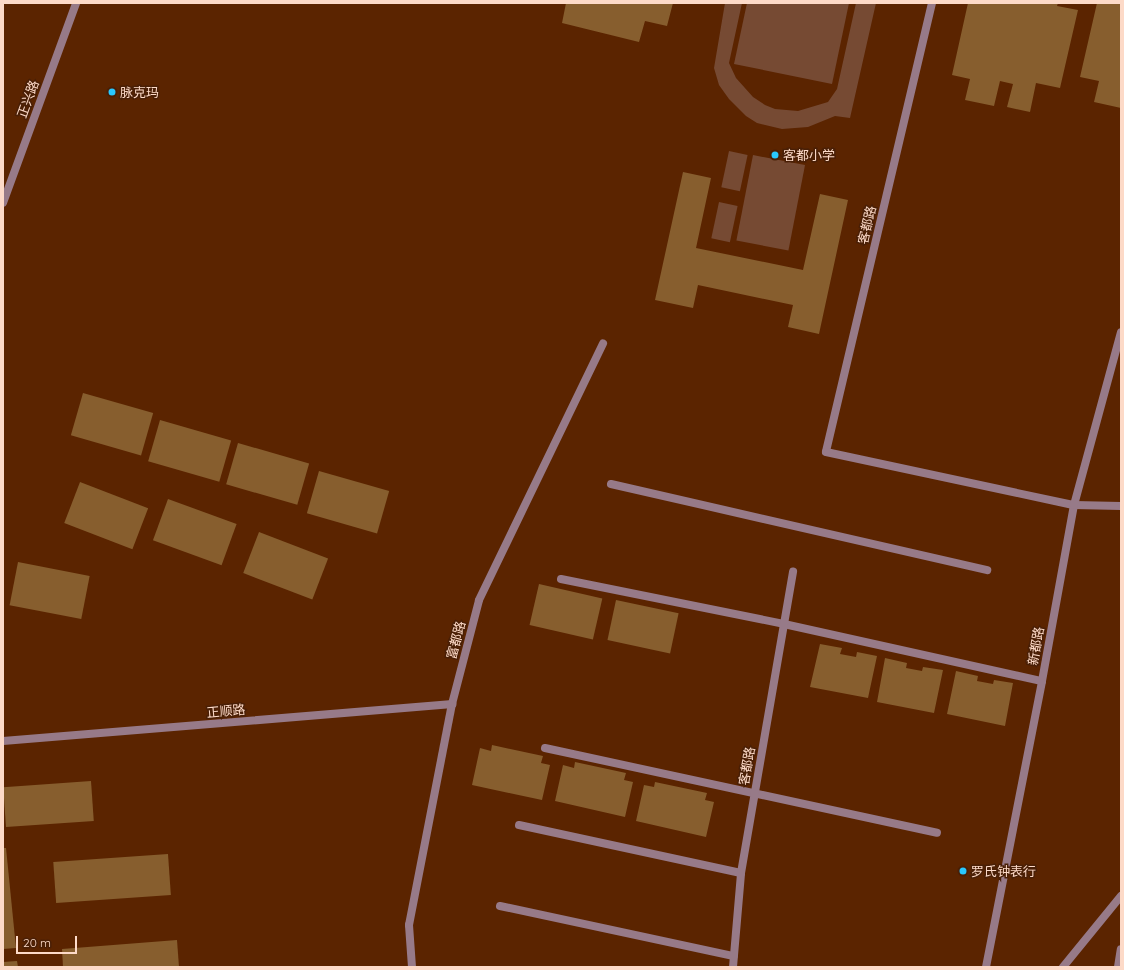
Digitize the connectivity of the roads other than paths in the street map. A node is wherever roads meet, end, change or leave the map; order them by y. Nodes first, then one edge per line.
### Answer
1 (76, 3) edge
2 (932, 3) edge
3 (3, 203) edge
4 (1121, 332) edge
5 (603, 343) dead end
6 (611, 484) dead end
7 (1074, 506) junction
8 (1121, 506) edge
9 (793, 570) dead end
10 (987, 570) dead end
11 (561, 579) dead end
12 (784, 624) junction
13 (1042, 681) junction
14 (452, 704) junction
15 (3, 741) edge
16 (545, 748) dead end
17 (754, 793) junction
18 (519, 825) dead end
19 (937, 833) dead end
20 (741, 873) junction
21 (1121, 896) edge
22 (500, 906) dead end
23 (1121, 949) edge
24 (734, 956) junction
25 (412, 967) edge
26 (733, 967) edge
27 (986, 967) edge
28 (1063, 967) edge
29 (1118, 967) edge

1 - 3 street, 正兴路
2 - 7 street, 客都路
4 - 7 street, 新都路
5 - 14 street, 富都路
6 - 10 street
7 - 8 street
7 - 13 street, 新都路
9 - 12 street, 客都路
11 - 12 street
12 - 13 street
12 - 17 street, 客都路
13 - 27 street, 新都路
14 - 15 street, 正顺路
14 - 25 street, 富都路
16 - 17 street
17 - 19 street
17 - 20 street, 客都路
18 - 20 street
20 - 24 street, 客都路
21 - 28 street
22 - 24 street
23 - 29 street
24 - 26 street, 客都路

